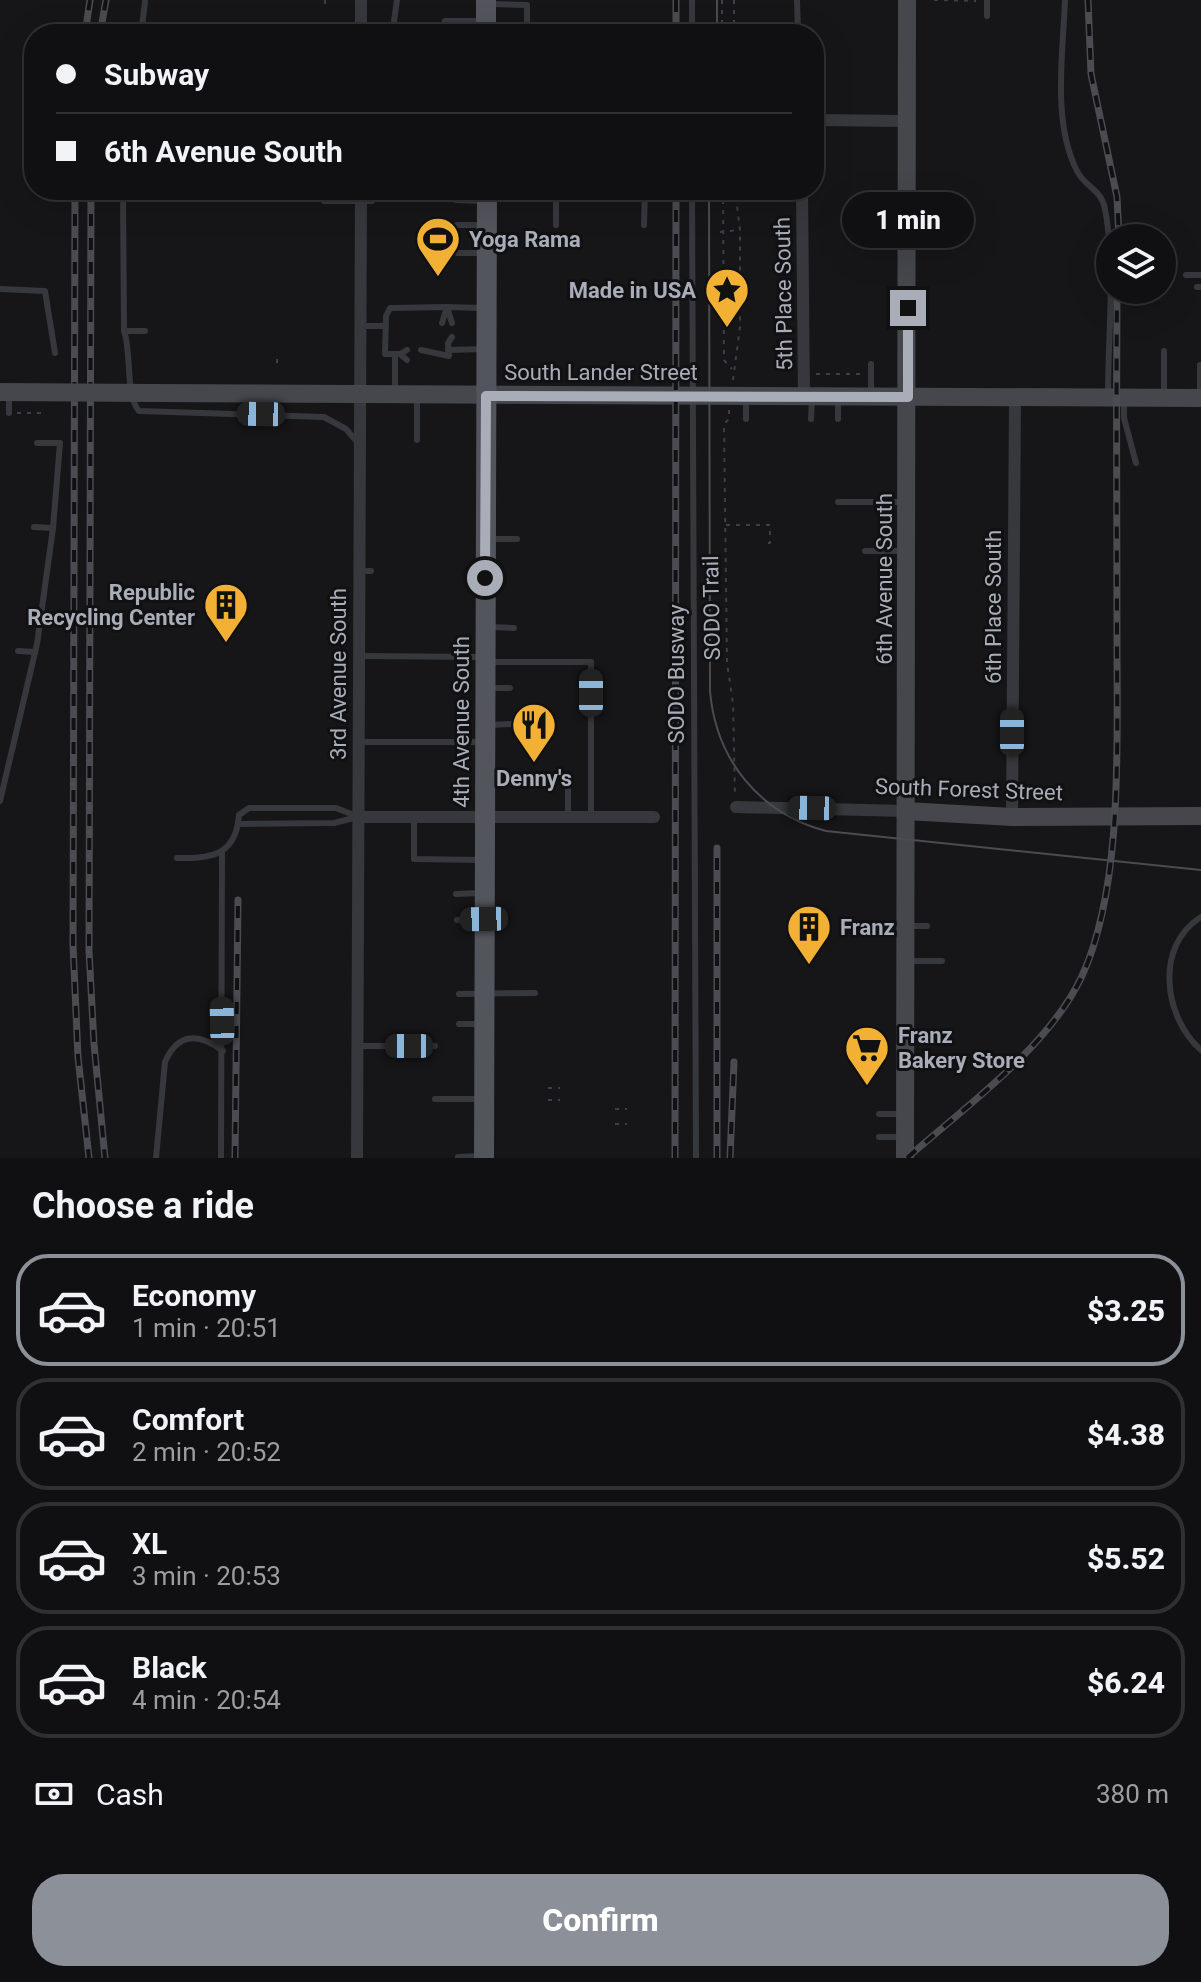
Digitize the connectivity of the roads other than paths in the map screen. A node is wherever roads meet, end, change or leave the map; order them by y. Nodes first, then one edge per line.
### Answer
1 (361, 0) edge
2 (397, 0) edge
3 (692, 0) edge
4 (797, 0) edge
5 (907, 0) edge
6 (987, 0) edge
7 (1065, 0) edge
8 (145, 2) edge
9 (486, 15) edge
10 (987, 16) dead end
11 (394, 21) dead end
12 (445, 21) dead end
13 (142, 24) edge
14 (361, 24) edge
15 (527, 24) edge
16 (692, 24) edge
17 (798, 24) edge
18 (824, 120) edge
19 (907, 121) junction
20 (123, 200) edge
21 (334, 200) edge
22 (364, 200) edge
23 (487, 200) edge
24 (556, 200) edge
25 (645, 200) edge
26 (692, 200) edge
27 (802, 200) edge
28 (324, 201) dead end
29 (457, 225) dead end
30 (487, 225) junction
31 (556, 225) dead end
32 (644, 225) dead end
33 (457, 253) dead end
34 (487, 253) junction
35 (1186, 275) dead end
36 (1201, 275) edge
37 (0, 289) edge
38 (447, 307) junction
39 (487, 308) junction
40 (442, 323) dead end
41 (452, 323) dead end
42 (359, 326) junction
43 (385, 326) junction
44 (124, 331) junction
45 (145, 331) dead end
46 (486, 349) junction
47 (421, 350) dead end
48 (1164, 351) dead end
49 (55, 353) dead end
50 (401, 353) junction
51 (430, 355) junction
52 (407, 360) dead end
53 (421, 360) dead end
54 (871, 364) dead end
55 (1200, 365) edge
56 (3, 394) edge
57 (50, 395) dead end
58 (359, 395) junction
59 (395, 395) junction
60 (417, 395) junction
61 (486, 396) junction
62 (692, 396) junction
63 (746, 397) junction
64 (808, 397) junction
65 (838, 397) junction
66 (871, 397) junction
67 (908, 397) junction
68 (1015, 398) junction
69 (1116, 398) junction
70 (1164, 398) junction
71 (1200, 398) edge
72 (9, 413) road end
73 (746, 419) dead end
74 (811, 419) dead end
75 (838, 419) dead end
76 (417, 440) dead end
77 (37, 443) dead end
78 (359, 444) junction
79 (1136, 463) dead end
80 (838, 502) dead end
81 (908, 502) junction
82 (34, 527) dead end
83 (53, 528) junction
84 (485, 539) junction
85 (517, 539) dead end
86 (865, 551) dead end
87 (908, 551) junction
88 (485, 627) junction
89 (514, 628) dead end
90 (18, 651) dead end
91 (35, 652) junction
92 (359, 656) junction
93 (485, 660) junction
94 (485, 688) junction
95 (510, 688) dead end
96 (511, 724) dead end
97 (485, 733) junction
98 (359, 742) junction
99 (568, 785) dead end
100 (0, 801) edge
101 (736, 807) road end
102 (906, 811) junction
103 (1201, 816) edge
104 (359, 817) junction
105 (414, 817) junction
106 (568, 817) junction
107 (591, 817) junction
108 (654, 817) dead end
109 (1012, 817) junction
110 (484, 818) junction
111 (239, 824) junction
112 (222, 854) junction
113 (177, 858) dead end
114 (484, 860) junction
115 (484, 893) junction
116 (456, 894) dead end
117 (1201, 917) edge
118 (484, 919) junction
119 (457, 920) dead end
120 (906, 926) junction
121 (927, 926) dead end
122 (906, 961) junction
123 (942, 961) dead end
124 (484, 993) junction
125 (535, 993) dead end
126 (459, 994) dead end
127 (459, 1024) dead end
128 (484, 1024) junction
129 (356, 1046) junction
130 (435, 1046) dead end
131 (1201, 1050) edge
132 (223, 1051) junction
133 (435, 1099) dead end
134 (484, 1099) junction
135 (879, 1114) dead end
136 (905, 1114) junction
137 (879, 1137) dead end
138 (905, 1137) junction
139 (458, 1157) edge
140 (484, 1157) edge
141 (156, 1158) edge
142 (221, 1158) edge
143 (357, 1158) edge
144 (367, 1158) edge
145 (696, 1158) edge
146 (905, 1158) edge

1 - 14 street
2 - 11 lane
3 - 16 lane
4 - 17 lane
5 - 19 main road, 6th Avenue South
6 - 10 lane
7 - 69 lane
8 - 13 lane
9 - 12 lane
9 - 15 lane
18 - 19 street
19 - 67 main road, 6th Avenue South
20 - 44 lane
21 - 28 lane
22 - 42 street, 3rd Avenue South
23 - 30 main road, 4th Avenue South
24 - 31 lane
25 - 32 lane
26 - 62 lane, SODO Busway
27 - 64 street, 5th Place South
29 - 30 lane
30 - 34 main road, 4th Avenue South
33 - 34 lane
34 - 39 main road, 4th Avenue South
35 - 36 lane
37 - 49 lane
38 - 39 lane
38 - 40 lane
38 - 41 lane
38 - 43 lane
39 - 46 main road, 4th Avenue South
42 - 43 lane
42 - 58 street, 3rd Avenue South
43 - 50 lane
44 - 45 lane
44 - 78 lane
46 - 51 lane
46 - 61 main road, 4th Avenue South
47 - 51 lane
48 - 70 lane
50 - 52 lane
50 - 59 lane
51 - 53 lane
54 - 66 lane
55 - 71 lane
56 - 57 lane
56 - 58 main road, South Lander Street, bridge
56 - 72 lane
58 - 59 main road, South Lander Street
58 - 78 street, 3rd Avenue South
59 - 60 main road, South Lander Street
60 - 61 main road, South Lander Street
60 - 76 lane
61 - 62 main road, South Lander Street
61 - 84 main road, 4th Avenue South
62 - 63 main road, South Lander Street
62 - 145 lane, SODO Busway
63 - 64 main road, South Lander Street
63 - 73 lane
64 - 65 main road, South Lander Street
64 - 74 lane
65 - 66 main road, South Lander Street
65 - 75 lane
66 - 67 main road, South Lander Street
67 - 68 main road, South Lander Street
67 - 81 main road, 6th Avenue South
68 - 69 main road, South Lander Street
68 - 109 street, 6th Place South
69 - 70 main road, South Lander Street
69 - 79 lane
70 - 71 main road, South Lander Street
77 - 83 lane
78 - 92 street, 3rd Avenue South
80 - 81 lane
81 - 87 main road, 6th Avenue South
82 - 83 lane
83 - 91 lane
84 - 85 lane
84 - 88 main road, 4th Avenue South
86 - 87 lane
87 - 102 main road, 6th Avenue South
88 - 89 lane
88 - 93 main road, 4th Avenue South
90 - 91 lane
91 - 100 lane
92 - 93 lane
92 - 98 street, 3rd Avenue South
93 - 94 main road, 4th Avenue South
93 - 107 lane
94 - 95 lane
94 - 97 main road, 4th Avenue South
96 - 97 lane
97 - 98 lane
97 - 110 main road, 4th Avenue South
98 - 104 street, 3rd Avenue South
99 - 106 lane
101 - 102 street, South Forest Street
102 - 109 main road, South Forest Street
102 - 120 main road, 6th Avenue South
103 - 109 main road, South Forest Street
104 - 105 street
104 - 111 lane
104 - 111 lane
104 - 129 street, 3rd Avenue South
105 - 110 street
105 - 114 lane
106 - 107 street
106 - 110 street
107 - 108 street
110 - 114 main road, 4th Avenue South
111 - 112 lane
112 - 113 lane
112 - 132 lane
114 - 115 main road, 4th Avenue South
115 - 116 lane
115 - 118 main road, 4th Avenue South
117 - 131 lane
118 - 119 lane
118 - 124 main road, 4th Avenue South
120 - 121 lane
120 - 122 main road, 6th Avenue South
122 - 123 lane
122 - 136 main road, 6th Avenue South
124 - 125 lane
124 - 126 lane
124 - 128 main road, 4th Avenue South
127 - 128 lane
128 - 134 main road, 4th Avenue South
129 - 130 lane
129 - 143 street, 3rd Avenue South
132 - 141 lane
132 - 142 lane
133 - 134 lane
134 - 140 main road, 4th Avenue South
135 - 136 lane
136 - 138 main road, 6th Avenue South
137 - 138 lane
138 - 146 main road, 6th Avenue South
139 - 140 lane
143 - 144 lane

